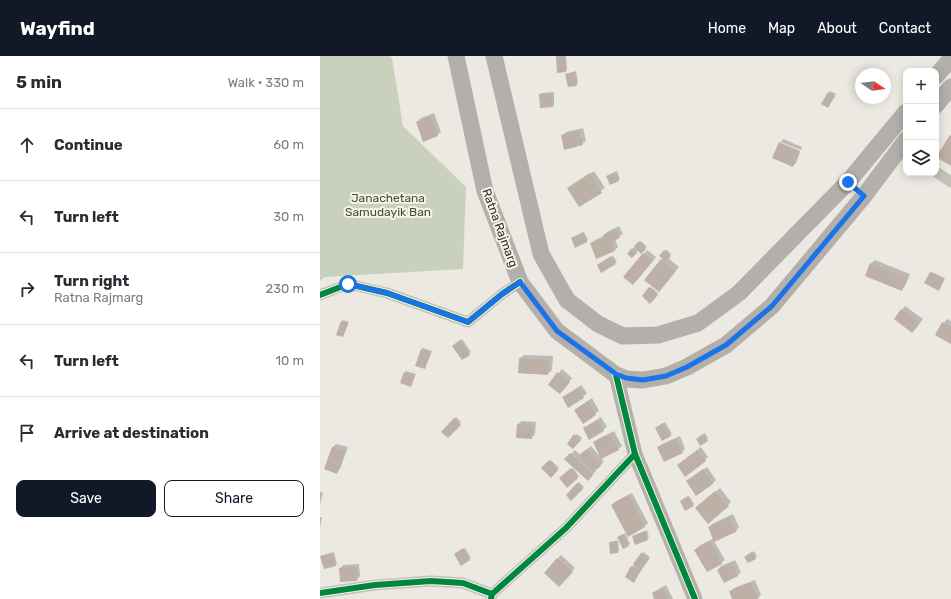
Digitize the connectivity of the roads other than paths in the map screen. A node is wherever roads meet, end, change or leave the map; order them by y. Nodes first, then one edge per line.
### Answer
1 (456, 56) edge
2 (494, 56) edge
3 (951, 58) edge
4 (939, 72) edge
5 (951, 87) edge
6 (937, 104) edge
7 (903, 116) edge
8 (903, 147) edge
9 (939, 174) edge
10 (848, 182) junction
11 (951, 182) edge
12 (864, 196) junction
13 (520, 282) junction
14 (320, 295) edge
15 (616, 374) junction
16 (635, 454) junction
17 (320, 593) edge
18 (491, 596) edge
19 (695, 599) edge

1 - 13 main road, Ratna Rajmarg
2 - 10 main road
3 - 4 main road
5 - 6 main road
7 - 10 main road
8 - 12 main road, Ratna Rajmarg
9 - 11 street
10 - 12 main road
12 - 15 main road, Ratna Rajmarg
13 - 14 street
13 - 15 main road, Ratna Rajmarg
15 - 16 street
16 - 18 street
16 - 19 street
17 - 18 street

